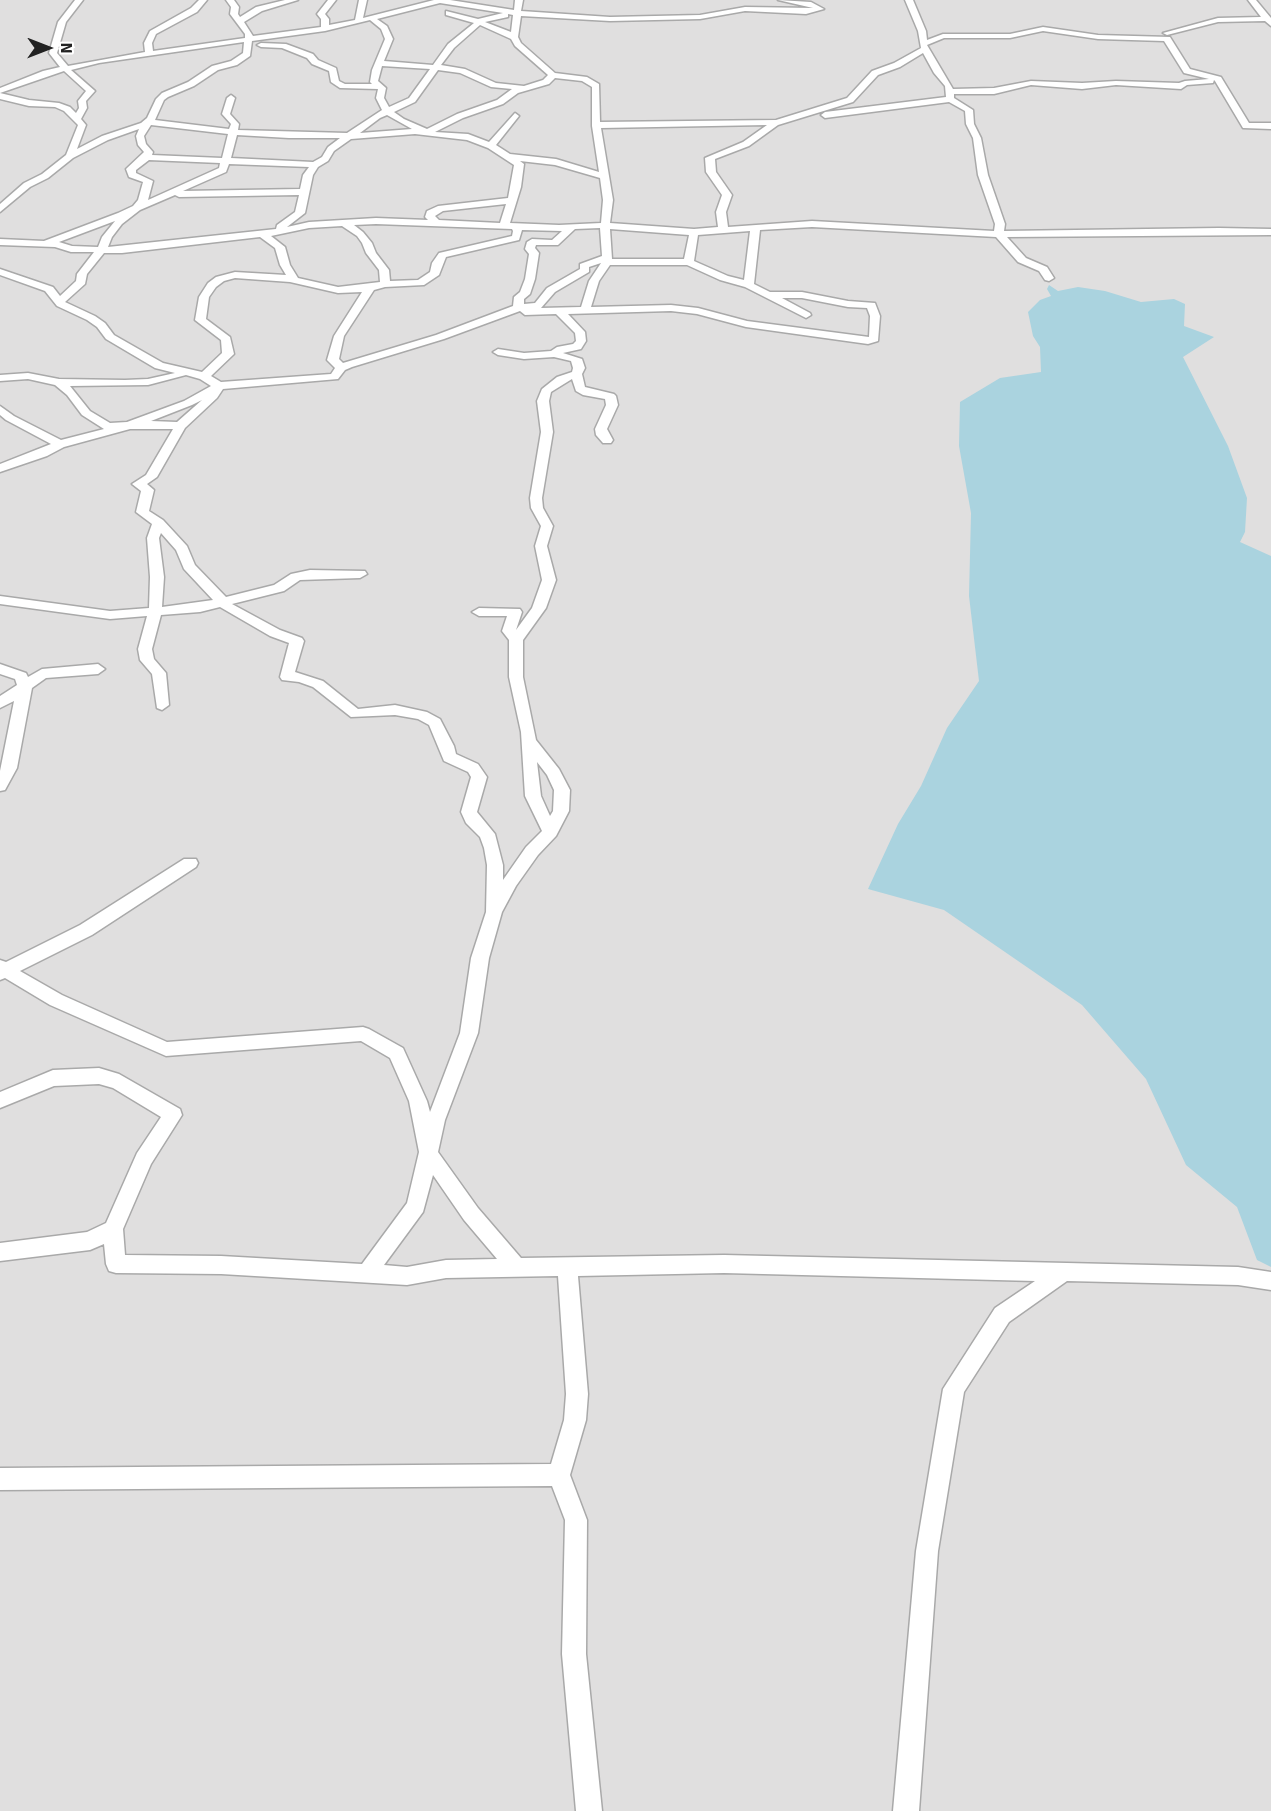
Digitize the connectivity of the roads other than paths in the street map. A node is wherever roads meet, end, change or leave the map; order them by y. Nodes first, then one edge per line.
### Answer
1 (79, 0) edge
2 (203, 0) edge
3 (230, 0) edge
4 (294, 0) edge
5 (332, 0) edge
6 (363, 0) edge
7 (442, 0) edge
8 (519, 0) edge
9 (782, 0) edge
10 (909, 0) edge
11 (1252, 0) edge
12 (449, 13) dead end
13 (518, 14) junction
14 (373, 19) junction
15 (239, 21) junction
16 (358, 22) junction
17 (1269, 22) edge
18 (480, 23) junction
19 (325, 29) junction
20 (1167, 33) dead end
21 (514, 38) junction
22 (248, 42) junction
23 (924, 46) junction
24 (148, 55) junction
25 (379, 63) junction
26 (437, 66) junction
27 (64, 68) junction
28 (553, 75) junction
29 (1218, 79) junction
30 (380, 87) junction
31 (524, 88) junction
32 (0, 91) edge
33 (950, 95) junction
34 (0, 96) edge
35 (231, 98) dead end
36 (932, 102) junction
37 (899, 105) junction
38 (969, 110) junction
39 (387, 111) junction
40 (515, 116) dead end
41 (791, 117) junction
42 (77, 119) junction
43 (148, 122) junction
44 (775, 122) dead end
45 (596, 125) junction
46 (1271, 126) edge
47 (234, 132) junction
48 (427, 132) junction
49 (351, 136) junction
50 (491, 146) junction
51 (70, 156) junction
52 (146, 156) junction
53 (509, 157) junction
54 (227, 159) junction
55 (315, 165) junction
56 (604, 176) junction
57 (145, 191) junction
58 (304, 192) junction
59 (170, 194) junction
60 (510, 201) junction
61 (138, 207) junction
62 (0, 209) edge
63 (344, 223) junction
64 (436, 223) junction
65 (503, 225) junction
66 (605, 227) junction
67 (572, 228) junction
68 (755, 228) junction
69 (723, 230) junction
70 (694, 232) junction
71 (1271, 232) edge
72 (266, 233) junction
73 (999, 234) junction
74 (0, 242) edge
75 (46, 243) junction
76 (101, 250) junction
77 (607, 260) junction
78 (689, 262) junction
79 (0, 272) edge
80 (1048, 278) dead end
81 (293, 279) junction
82 (385, 284) junction
83 (749, 285) junction
84 (370, 288) junction
85 (766, 295) junction
86 (59, 302) junction
87 (513, 310) junction
88 (585, 311) junction
89 (560, 312) junction
90 (806, 315) dead end
91 (498, 352) dead end
92 (554, 354) junction
93 (341, 368) junction
94 (187, 374) junction
95 (576, 374) junction
96 (204, 376) junction
97 (0, 378) edge
98 (59, 382) junction
99 (219, 386) junction
100 (0, 409) edge
101 (180, 426) junction
102 (123, 428) junction
103 (607, 440) dead end
104 (60, 444) junction
105 (0, 468) edge
106 (159, 523) junction
107 (360, 574) dead end
108 (0, 600) edge
109 (224, 603) junction
110 (155, 610) junction
111 (479, 612) dead end
112 (516, 640) junction
113 (0, 669) edge
114 (98, 669) dead end
115 (25, 687) junction
116 (0, 703) edge
117 (162, 705) dead end
118 (530, 742) junction
119 (0, 786) edge
120 (550, 832) junction
121 (190, 862) dead end
122 (494, 912) junction
123 (2, 970) edge
124 (0, 1100) edge
125 (429, 1154) junction
126 (113, 1229) junction
127 (0, 1252) edge
128 (567, 1266) junction
129 (516, 1267) junction
130 (367, 1273) junction
131 (1062, 1273) junction
132 (1271, 1281) edge
133 (559, 1475) junction
134 (0, 1479) edge
135 (589, 1811) edge
136 (906, 1811) edge

1 - 27 street
2 - 24 street
3 - 15 street
4 - 15 street
5 - 19 street
6 - 16 street
7 - 13 street
7 - 14 street
8 - 13 street
9 - 13 street
10 - 23 street
11 - 17 street
12 - 18 street
13 - 18 street
13 - 21 street
14 - 16 street
14 - 25 street
15 - 22 street
16 - 19 street
17 - 20 street
18 - 21 street
18 - 26 street
19 - 22 street
21 - 28 street
22 - 24 street
22 - 30 street
22 - 43 street
23 - 29 street
23 - 33 street
23 - 41 street
24 - 27 street
25 - 26 street
25 - 30 street
26 - 31 street
26 - 39 street
27 - 32 street
27 - 42 street
28 - 31 street
28 - 45 street
29 - 33 street
29 - 46 street
30 - 39 street
31 - 48 street
33 - 36 street
33 - 37 street
33 - 38 street
34 - 42 street
35 - 47 street
36 - 37 street
36 - 38 street
37 - 41 street
38 - 73 street
39 - 48 street
39 - 49 street
40 - 50 street
41 - 69 street
42 - 51 street
43 - 47 street
43 - 51 street
43 - 52 street
44 - 45 street
45 - 56 street
47 - 49 street
47 - 54 street
48 - 49 street
48 - 50 street
49 - 55 street
50 - 53 street
51 - 62 street
52 - 54 street
52 - 57 street
53 - 56 street
53 - 60 street
54 - 55 street
54 - 59 street
55 - 58 street
56 - 66 street
57 - 59 street
57 - 61 street
58 - 59 street
58 - 72 street
59 - 61 street
60 - 64 street
60 - 65 street
61 - 75 street
61 - 76 street
63 - 64 street
63 - 72 street
63 - 82 street
64 - 65 street
65 - 67 street
65 - 82 street
66 - 67 street
66 - 70 street
66 - 77 street
67 - 87 street
68 - 69 street
68 - 73 street
68 - 83 street
69 - 70 street
70 - 78 street
71 - 73 street
72 - 76 street
72 - 81 street
73 - 80 street
74 - 75 street
75 - 76 street
76 - 86 street
77 - 78 street
77 - 87 street
77 - 88 street
78 - 83 street
79 - 86 street
81 - 84 street
81 - 96 street
82 - 84 street
83 - 85 street
84 - 93 street
85 - 88 street
85 - 90 street
86 - 94 street
87 - 89 street
87 - 93 street
88 - 89 street
89 - 92 street
91 - 92 street
92 - 95 street
93 - 99 street
94 - 96 street
94 - 98 street
95 - 103 street
95 - 112 street
96 - 99 street
97 - 98 street
98 - 102 street
99 - 101 street
99 - 102 street
100 - 104 street
101 - 102 street
101 - 106 street
102 - 104 street
104 - 105 street
106 - 109 street
106 - 110 street
107 - 109 street
108 - 110 street
109 - 110 street
109 - 122 street
110 - 117 street
111 - 112 street
112 - 118 street
113 - 115 street
114 - 115 street
115 - 116 street
115 - 119 street
118 - 120 street
118 - 120 street
120 - 122 street
121 - 123 street
122 - 125 street
123 - 125 street
124 - 126 street
125 - 129 street
125 - 130 street
126 - 127 street
126 - 130 street
128 - 129 street
128 - 131 street
128 - 133 street
129 - 130 street
131 - 132 street
131 - 136 street
133 - 134 street
133 - 135 street

